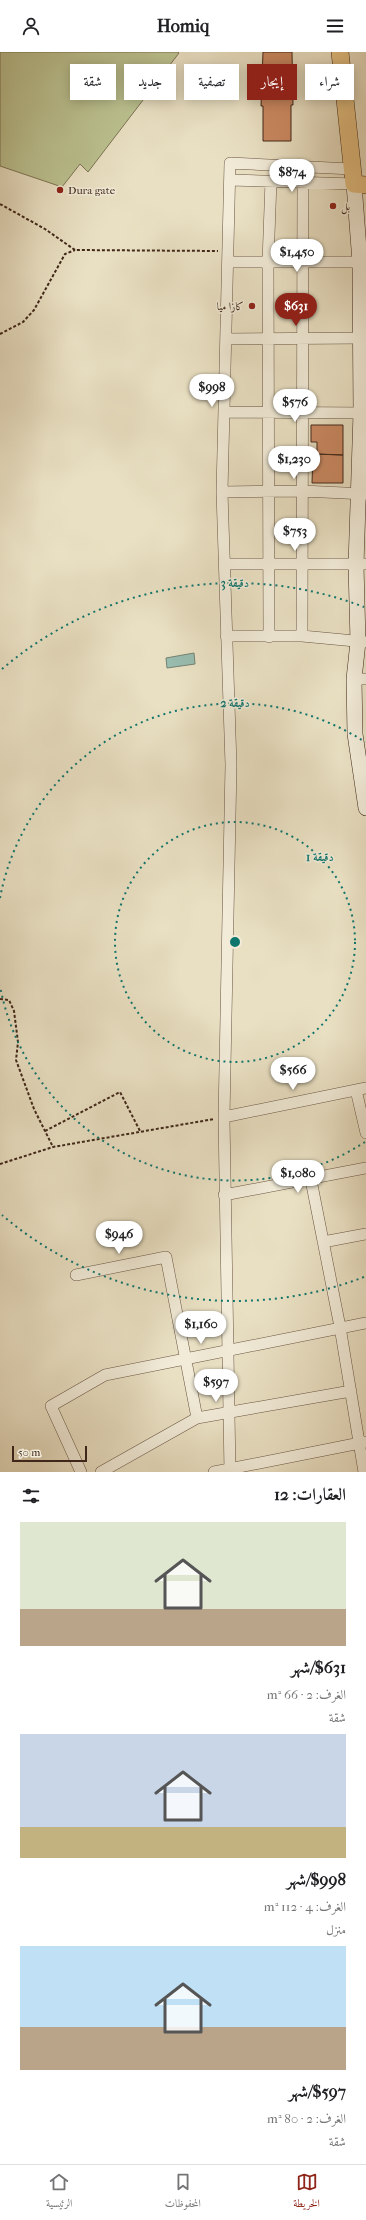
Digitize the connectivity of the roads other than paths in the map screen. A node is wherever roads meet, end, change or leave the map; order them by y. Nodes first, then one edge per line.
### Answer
1 (340, 52) edge
2 (359, 177) edge
3 (230, 180) junction
4 (271, 181) junction
5 (304, 182) junction
6 (228, 256) junction
7 (268, 262) junction
8 (303, 262) junction
9 (363, 262) edge
10 (303, 338) junction
11 (364, 338) edge
12 (226, 339) junction
13 (268, 339) junction
14 (224, 412) junction
15 (268, 412) junction
16 (303, 412) junction
17 (364, 413) edge
18 (302, 491) junction
19 (222, 492) junction
20 (269, 492) junction
21 (362, 494) edge
22 (224, 564) junction
23 (269, 564) junction
24 (302, 564) junction
25 (361, 564) edge
26 (226, 636) junction
27 (302, 636) junction
28 (269, 637) junction
29 (362, 642) edge
30 (360, 679) edge
31 (361, 733) edge
32 (365, 799) edge
33 (361, 1089) edge
34 (224, 1117) junction
35 (366, 1133) edge
36 (366, 1168) edge
37 (312, 1180) junction
38 (224, 1195) junction
39 (366, 1234) edge
40 (323, 1242) junction
41 (76, 1275) dead end
42 (366, 1322) edge
43 (340, 1327) junction
44 (229, 1351) junction
45 (185, 1360) junction
46 (351, 1391) junction
47 (229, 1412) junction
48 (197, 1418) junction
49 (362, 1443) edge
50 (230, 1471) edge
51 (82, 1472) edge
52 (101, 1472) edge
53 (214, 1472) edge
54 (364, 1472) edge

1 - 2 main road
2 - 3 street
2 - 5 street
2 - 9 street
3 - 4 street
3 - 6 street
4 - 5 street
4 - 7 street
5 - 8 street
6 - 7 street
6 - 12 street
7 - 8 street
7 - 13 street
8 - 9 street
8 - 10 street
9 - 11 street
10 - 11 street
10 - 13 street
10 - 16 street
11 - 17 street
12 - 13 street
12 - 14 street
13 - 15 street
14 - 15 street
14 - 19 street
15 - 16 street
15 - 20 street
16 - 17 street
16 - 18 street
17 - 21 street
18 - 20 street
18 - 21 street
18 - 24 street
19 - 20 street
19 - 22 street
20 - 23 street
21 - 25 street
22 - 23 street
22 - 26 street
23 - 24 street
23 - 28 street
24 - 25 street
24 - 27 street
25 - 29 street
26 - 28 street
26 - 34 street
27 - 28 street
27 - 29 street
29 - 30 street
30 - 31 street
31 - 32 street
33 - 34 street
33 - 35 street
34 - 38 street
36 - 37 street
37 - 38 street
37 - 40 street
38 - 44 street
39 - 40 street
40 - 43 street
41 - 45 street
42 - 43 street
43 - 44 street
43 - 46 street
44 - 45 street
44 - 47 street
45 - 48 street
45 - 51 street
46 - 47 street
46 - 49 street
47 - 48 street
47 - 50 street
48 - 52 street
49 - 50 street
49 - 54 street
50 - 53 street

